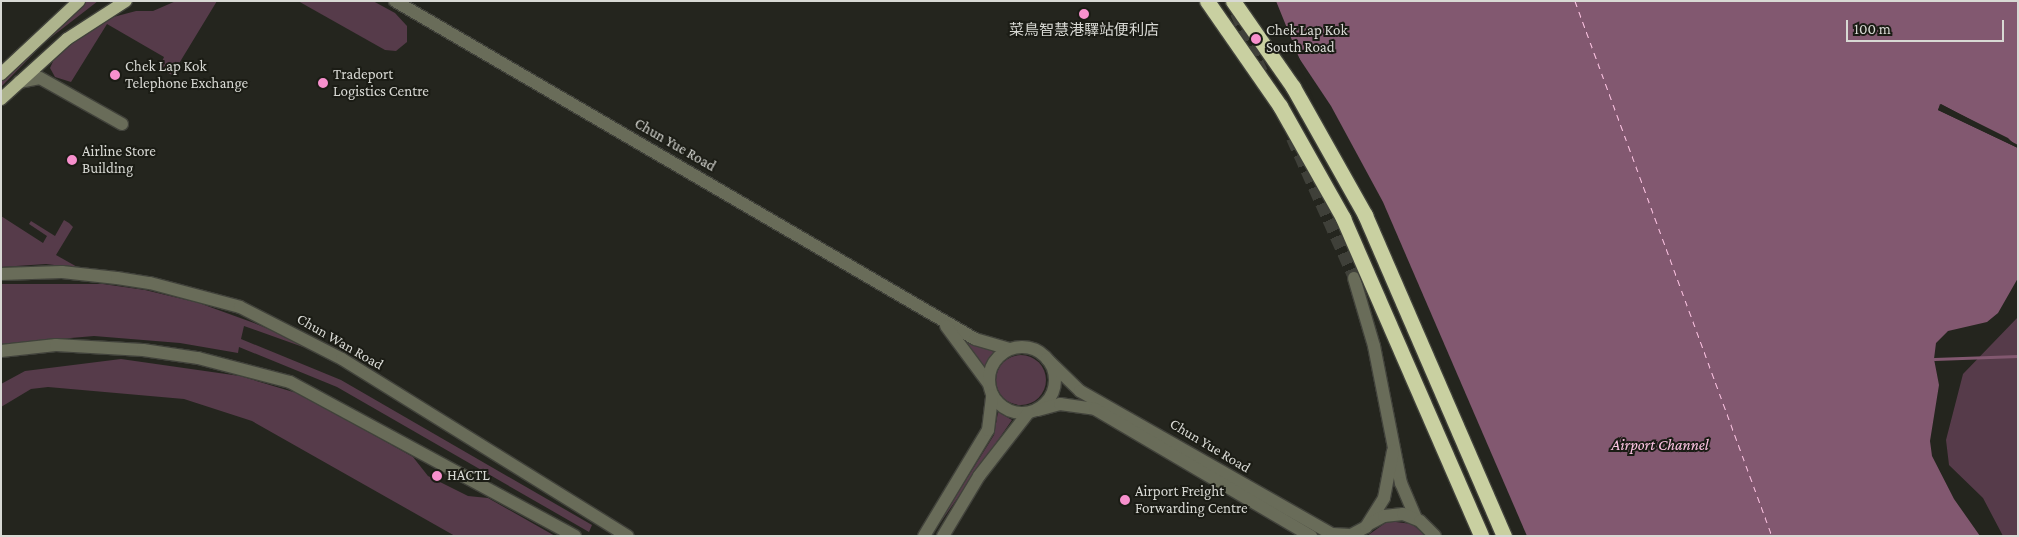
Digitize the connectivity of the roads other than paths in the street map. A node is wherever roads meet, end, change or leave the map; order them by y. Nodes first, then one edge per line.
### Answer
1 (79, 1) edge
2 (126, 1) edge
3 (395, 1) edge
4 (1207, 1) edge
5 (1233, 1) edge
6 (38, 62) junction
7 (1, 74) edge
8 (40, 78) junction
9 (16, 82) junction
10 (1, 99) edge
11 (122, 124) dead end
12 (1, 274) edge
13 (1354, 278) tunnel mouth
14 (937, 317) junction
15 (1009, 349) junction
16 (1, 351) edge
17 (1047, 359) junction
18 (990, 390) junction
19 (1033, 411) junction
20 (1394, 451) junction
21 (1416, 518) junction
22 (1362, 531) edge
23 (574, 536) edge
24 (628, 536) edge
25 (924, 536) edge
26 (943, 536) edge
27 (1312, 536) edge
28 (1435, 536) edge
29 (1481, 536) edge
30 (1504, 536) edge

1 - 7 main road
2 - 6 main road
3 - 14 street, Chun Yue Road
4 - 29 highway, bridge
5 - 30 highway
6 - 8 street
6 - 9 main road
8 - 9 street
8 - 11 street
9 - 10 main road
12 - 24 street, Chun Wan Road
13 - 20 street
14 - 15 street, Chun Yue Road
14 - 18 street, Chun Yue Road
15 - 17 street
15 - 18 street
16 - 23 street
17 - 19 street
17 - 22 street, Chun Yue Road
18 - 19 street
18 - 25 street
19 - 26 street
19 - 27 street, Chun Yue Road
20 - 21 street
20 - 22 street
21 - 22 street, Chun Yue Road
21 - 28 street

